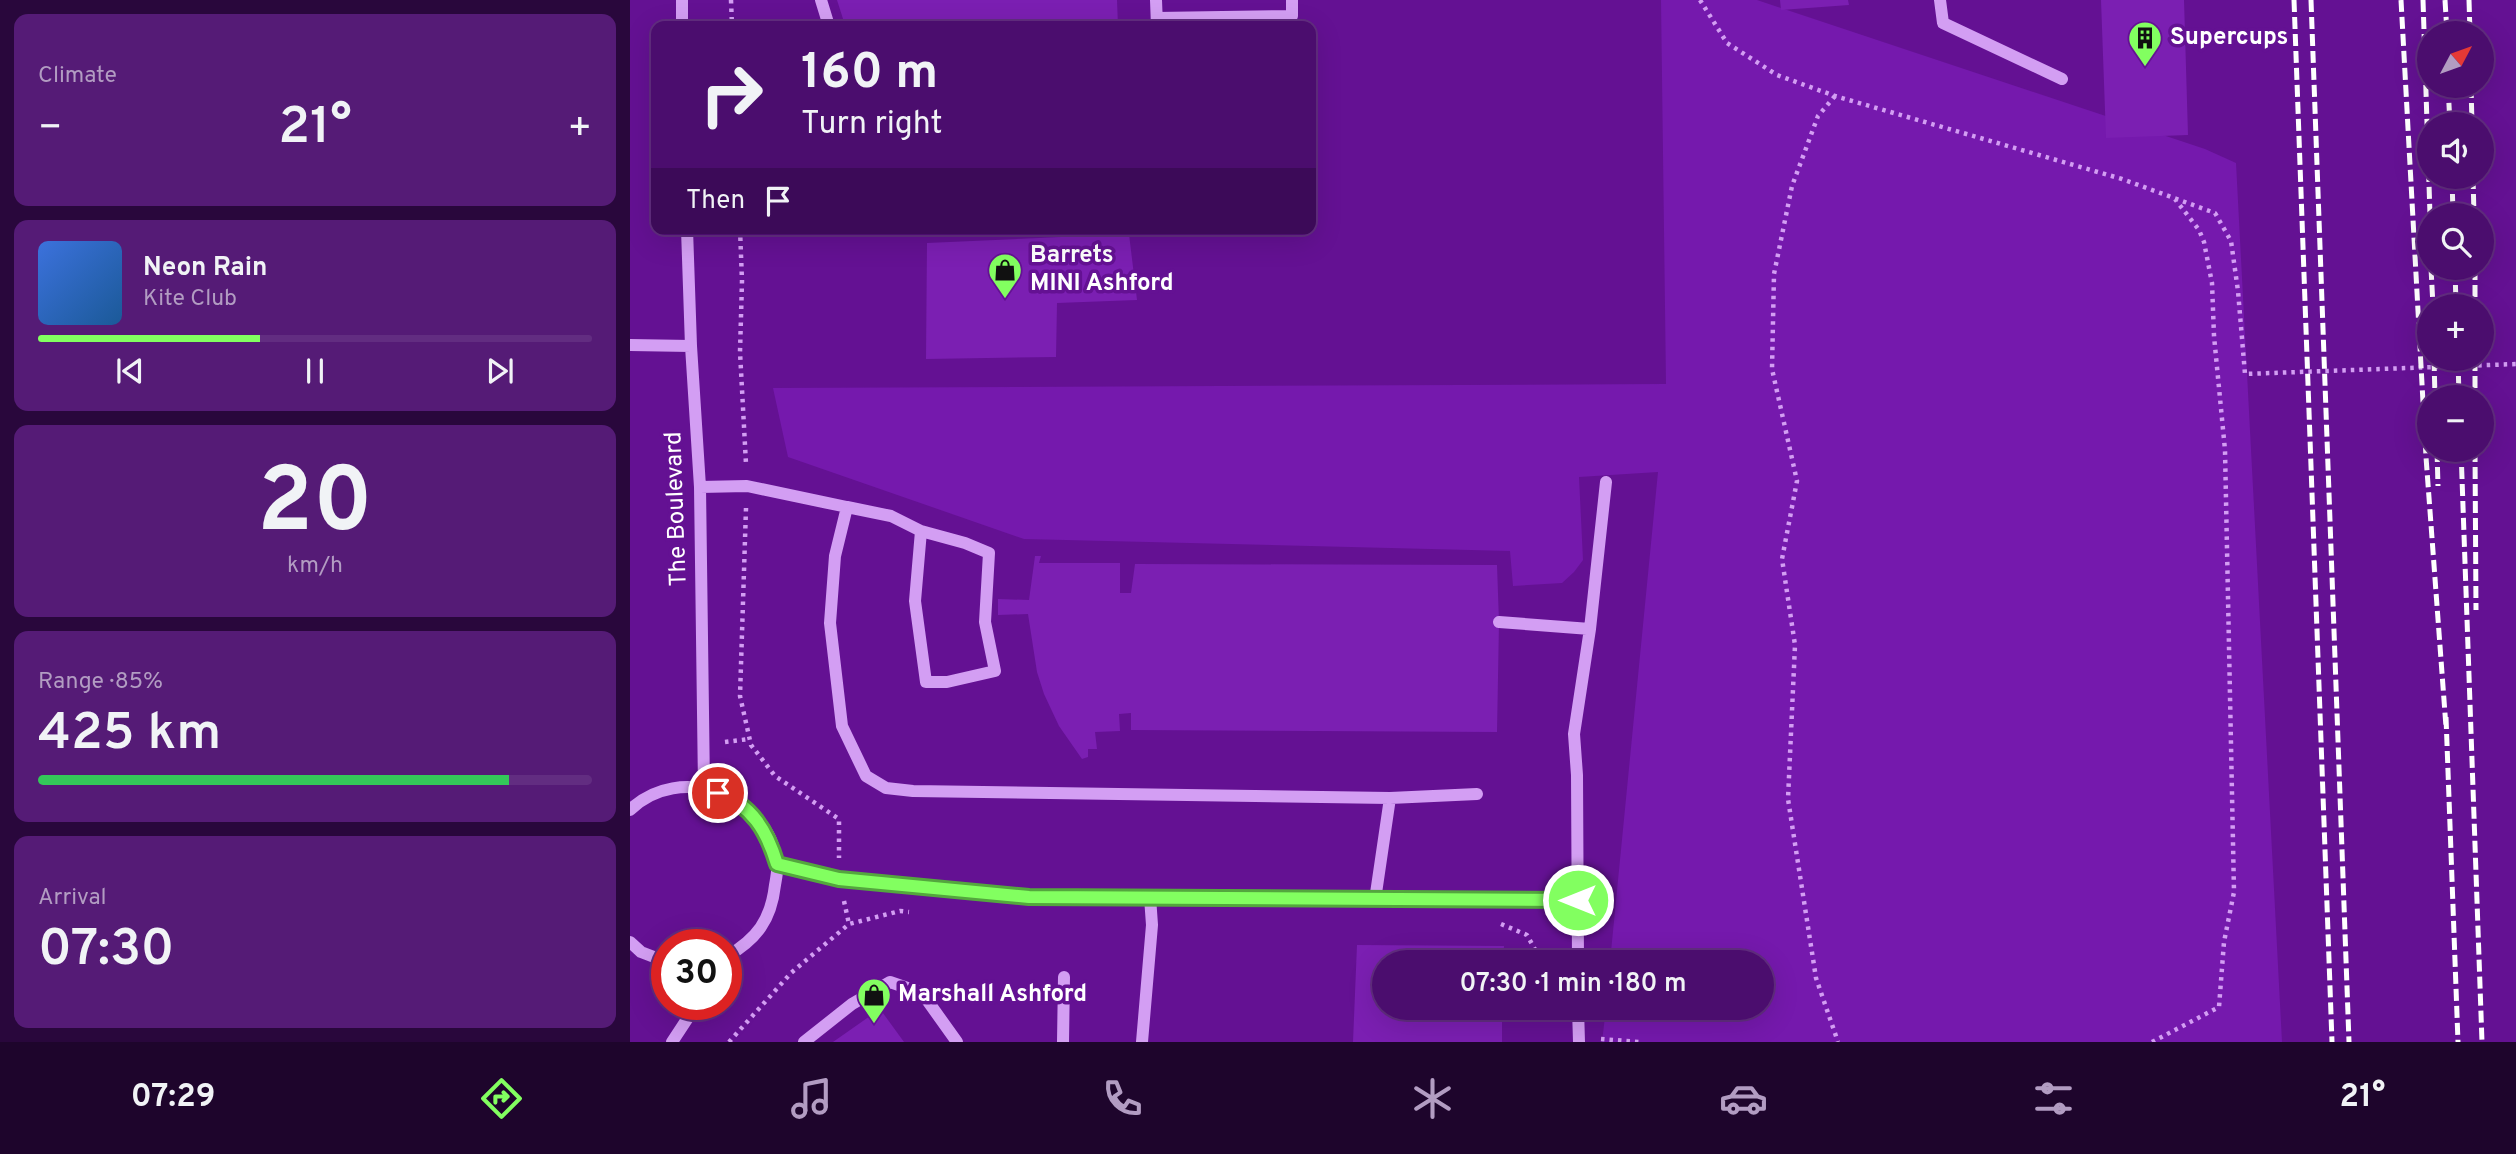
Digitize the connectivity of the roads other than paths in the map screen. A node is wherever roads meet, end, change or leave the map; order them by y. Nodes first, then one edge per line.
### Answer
1 (682, 0) edge
2 (821, 0) edge
3 (1156, 0) edge
4 (1292, 0) edge
5 (1940, 0) edge
6 (682, 21) edge
7 (827, 21) edge
8 (1157, 21) edge
9 (1180, 21) edge
10 (2062, 79) dead end
11 (687, 235) edge
12 (630, 345) edge
13 (691, 346) junction
14 (1606, 482) dead end
15 (700, 487) junction
16 (847, 507) junction
17 (921, 531) junction
18 (1499, 622) dead end
19 (1590, 629) junction
20 (704, 787) junction
21 (1477, 794) dead end
22 (1390, 798) junction
23 (630, 810) edge
24 (777, 864) junction
25 (1150, 897) junction
26 (1375, 900) junction
27 (1578, 900) junction
28 (630, 942) edge
29 (742, 945) edge
30 (1578, 950) edge
31 (651, 956) edge
32 (1064, 977) dead end
33 (686, 1020) edge
34 (1578, 1020) edge
35 (1579, 1040) edge
36 (672, 1042) edge
37 (804, 1042) edge
38 (957, 1042) edge
39 (1063, 1042) edge
40 (1142, 1042) edge

1 - 6 street
2 - 7 street
3 - 8 street
4 - 9 street
5 - 10 street
11 - 13 street, The Boulevard
12 - 13 street
13 - 15 street, The Boulevard
14 - 19 street
15 - 16 street
15 - 20 street, The Boulevard
16 - 17 street
16 - 22 street
17 - 17 street
18 - 19 street
19 - 27 street
20 - 23 street
20 - 24 street
21 - 22 street
22 - 26 street
24 - 25 street
24 - 29 street
25 - 26 street
25 - 40 street
26 - 27 street
27 - 30 street
28 - 31 street
32 - 39 street
33 - 36 street
34 - 35 street
37 - 38 street

